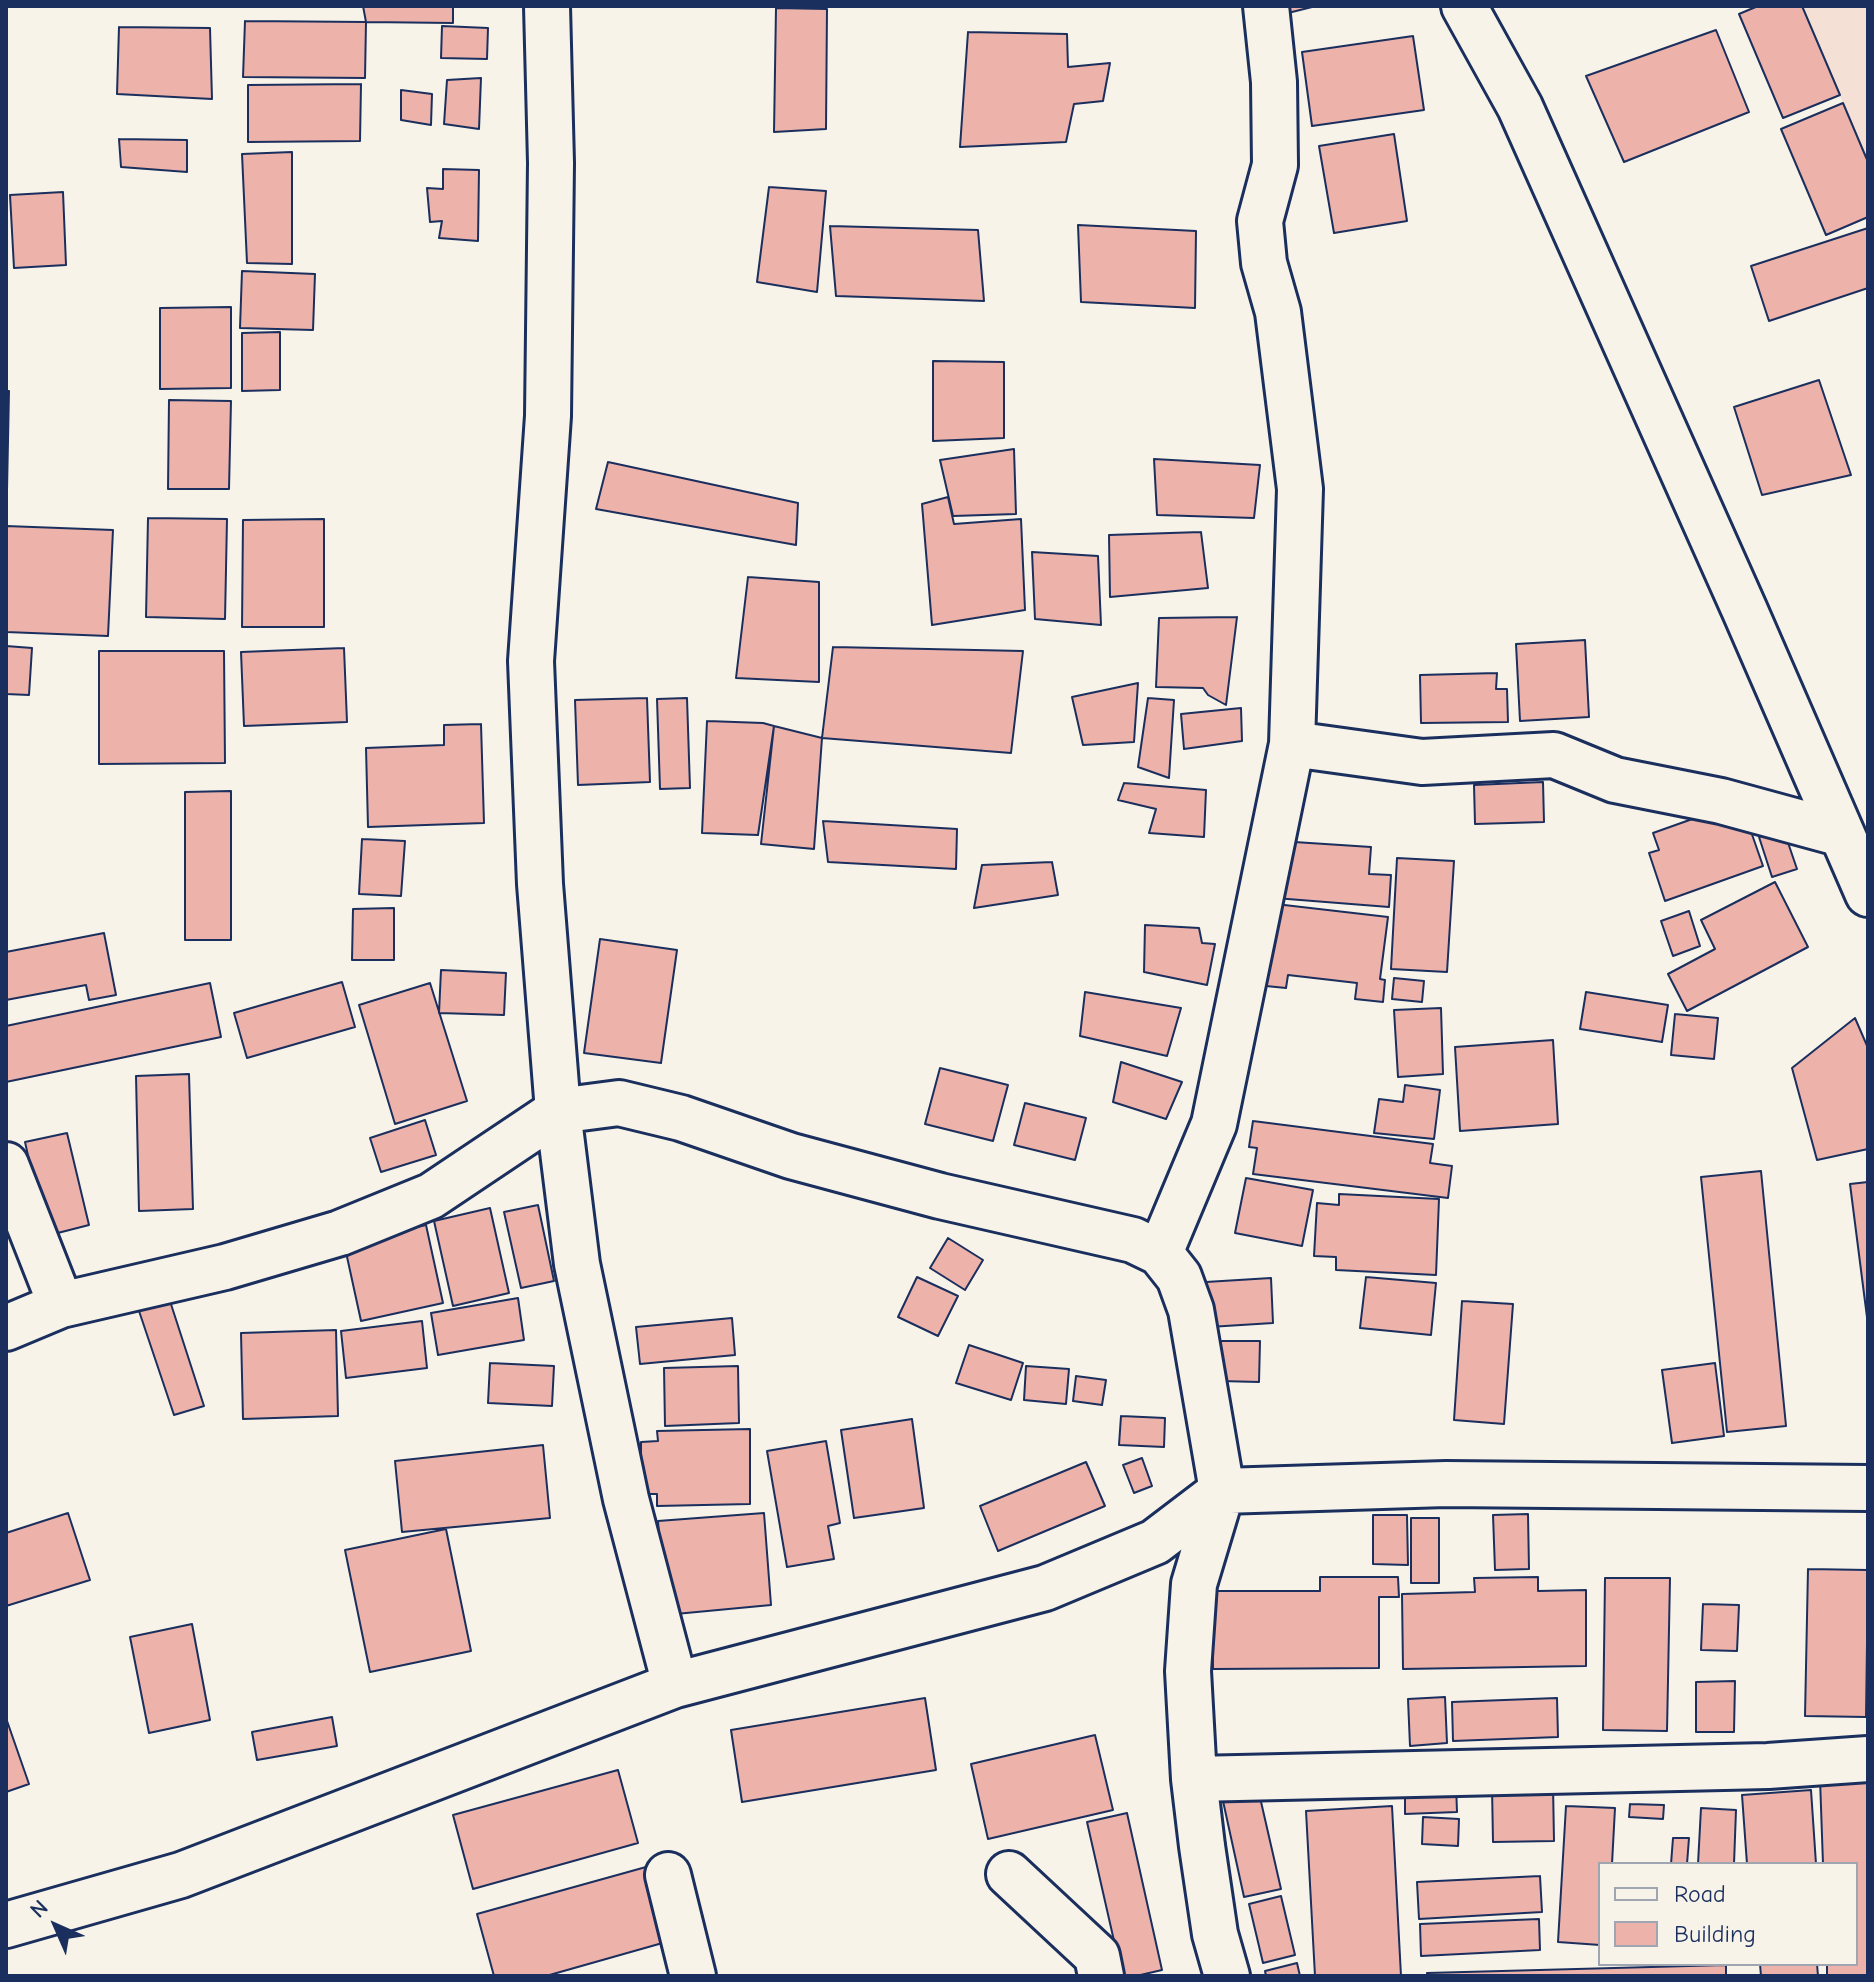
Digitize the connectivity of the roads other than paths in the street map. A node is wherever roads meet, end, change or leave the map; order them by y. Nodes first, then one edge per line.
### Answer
1 (547, 6) edge
2 (1266, 6) edge
3 (1464, 6) edge
4 (1292, 744) junction
5 (1842, 834) junction
6 (1868, 894) edge
7 (558, 1111) junction
8 (6, 1165) edge
9 (1160, 1253) junction
10 (61, 1305) junction
11 (6, 1328) edge
12 (1868, 1488) edge
13 (1222, 1491) junction
14 (675, 1685) junction
15 (1868, 1759) edge
16 (1194, 1779) junction
17 (1009, 1874) dead end
18 (668, 1875) dead end
19 (6, 1925) edge
20 (693, 1976) edge
21 (1101, 1976) edge
22 (1227, 1976) edge

1 - 7 street
2 - 4 street
3 - 5 street
4 - 5 street
4 - 9 street
5 - 6 street
7 - 9 street
7 - 10 street
7 - 14 street
8 - 10 street
9 - 13 street
10 - 11 street
12 - 13 street
13 - 14 street
13 - 16 street
14 - 19 street
15 - 16 street
16 - 22 street
17 - 21 street
18 - 20 street

